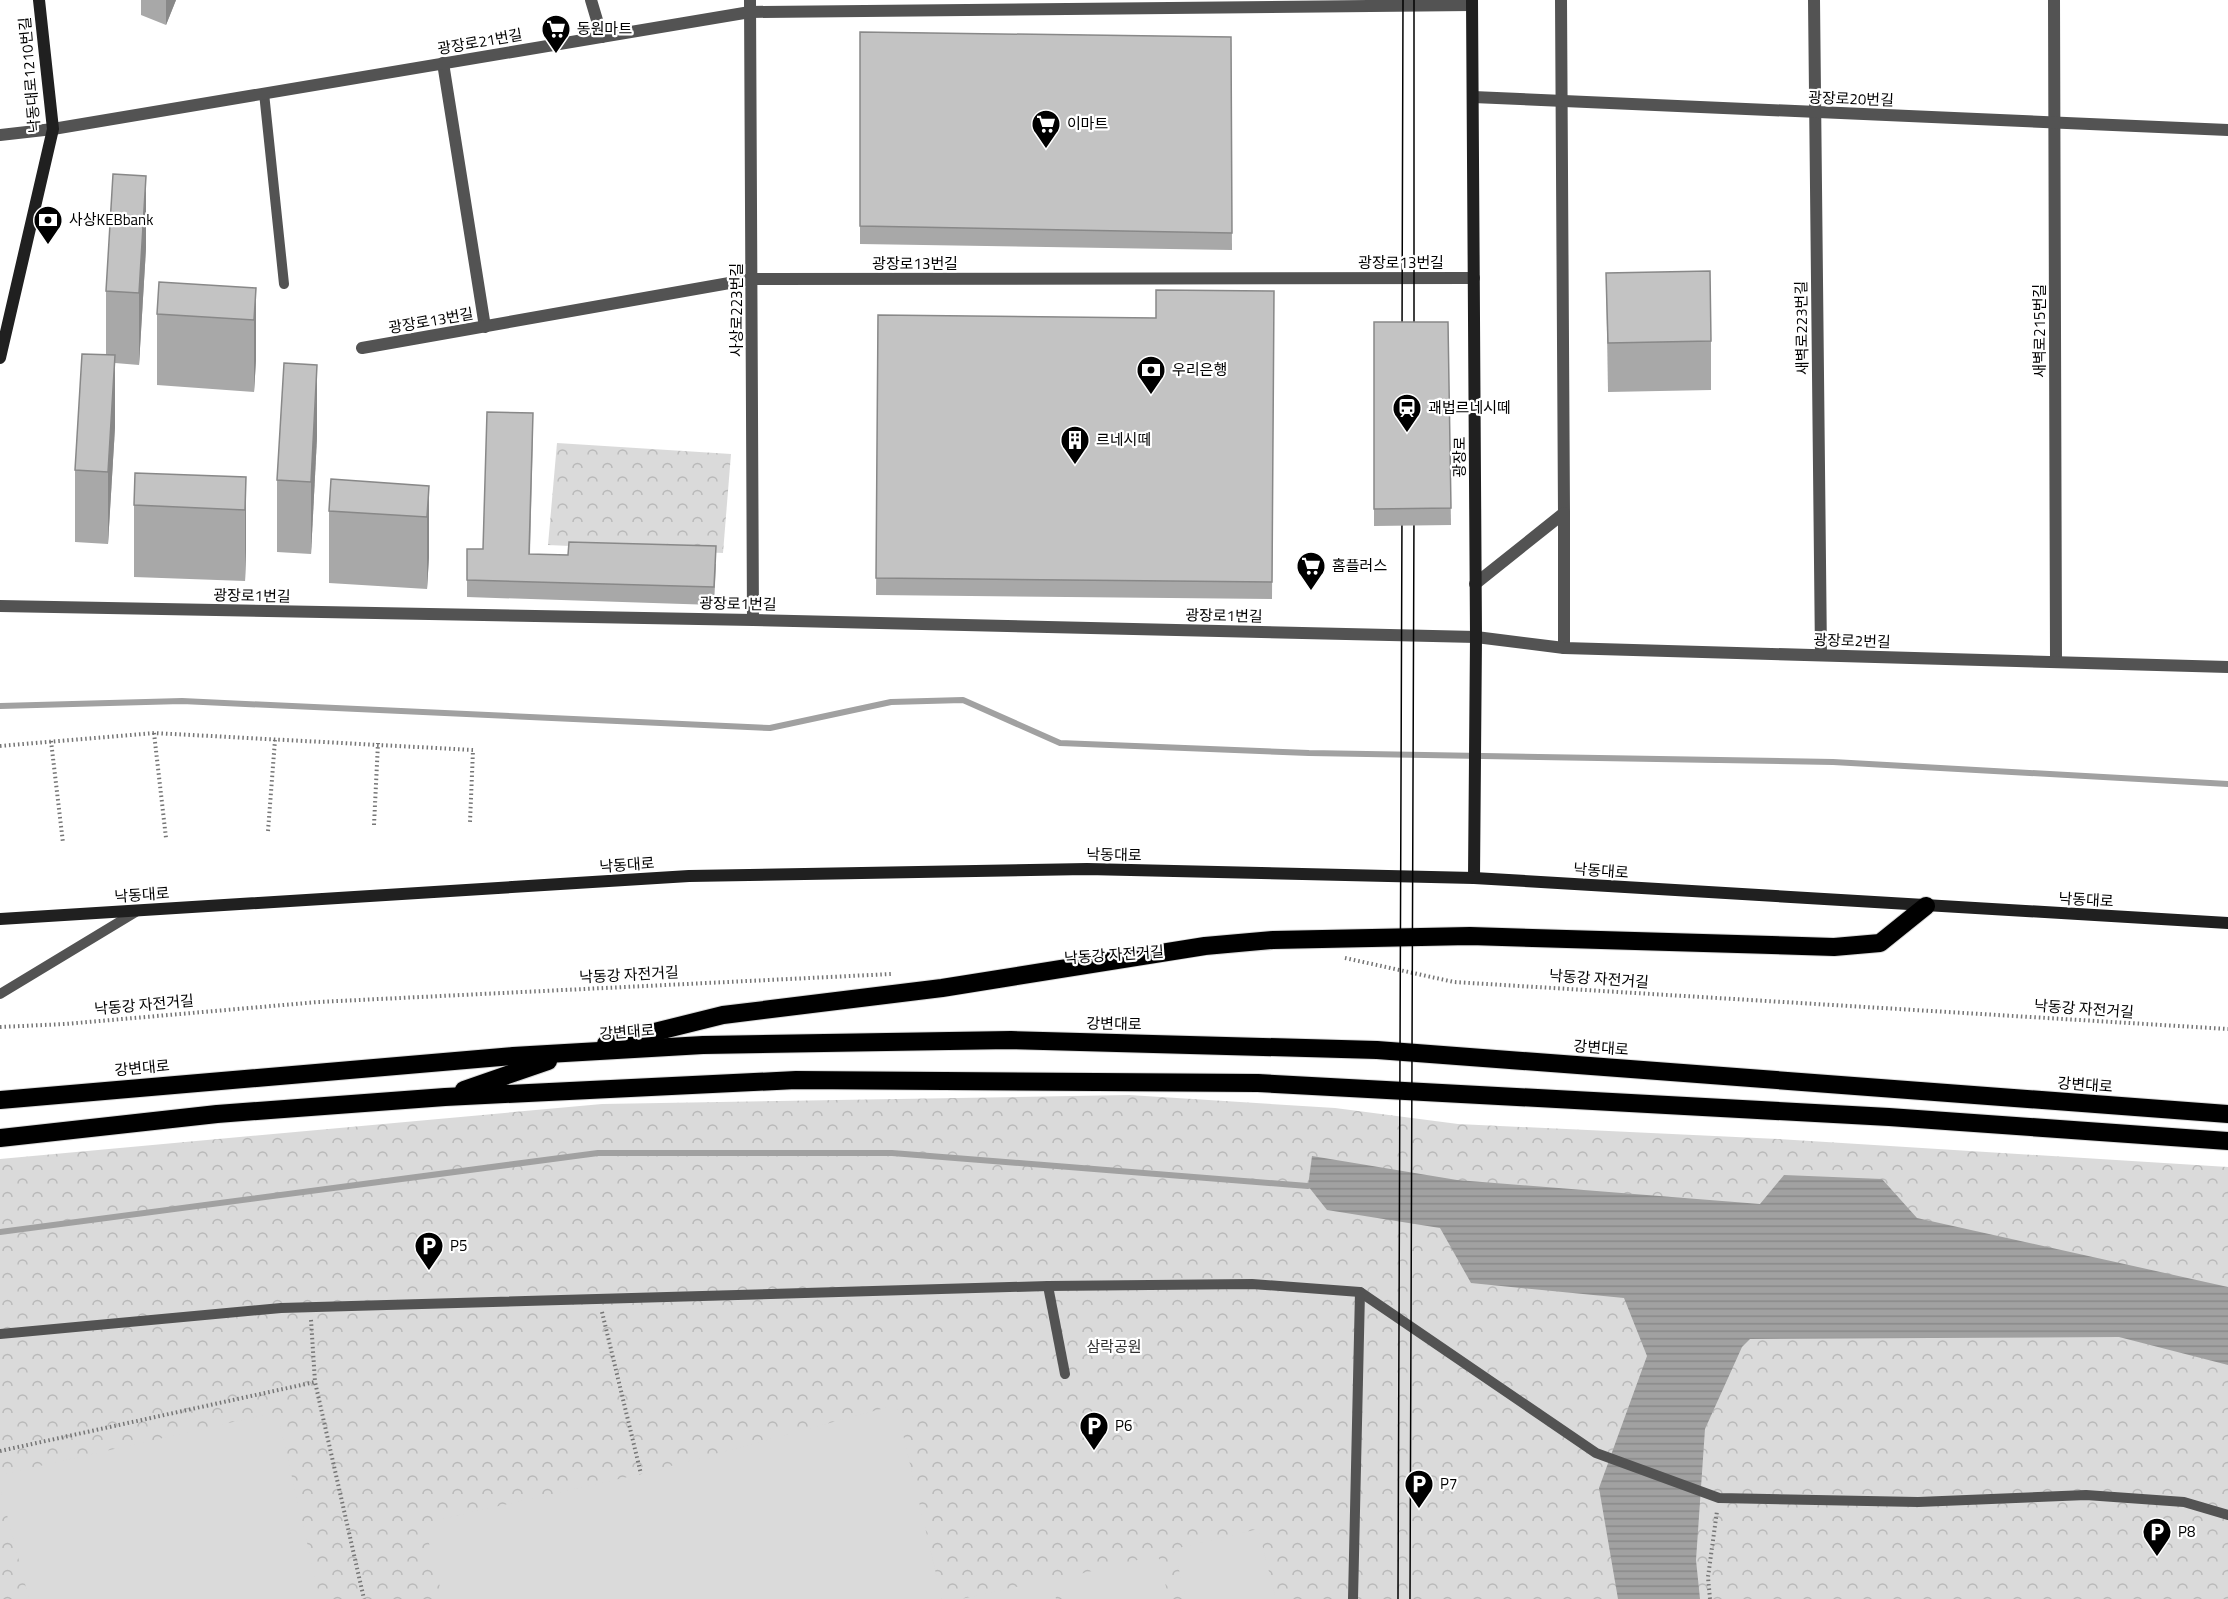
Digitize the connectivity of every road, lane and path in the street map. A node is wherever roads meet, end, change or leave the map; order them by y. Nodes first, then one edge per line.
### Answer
1 (39, 0) edge
2 (591, 0) edge
3 (1561, 0) edge
4 (1814, 0) edge
5 (2054, 0) edge
6 (1472, 2) edge
7 (1031, 5) edge
8 (750, 6) edge
9 (602, 37) junction
10 (443, 63) junction
11 (264, 93) junction
12 (1473, 98) junction
13 (1562, 102) junction
14 (1815, 113) junction
15 (2054, 123) junction
16 (53, 129) junction
17 (2228, 130) edge
18 (0, 135) edge
19 (1474, 278) junction
20 (752, 279) junction
21 (284, 284) dead end
22 (485, 327) junction
23 (362, 348) dead end
24 (0, 358) edge
25 (1564, 513) junction
26 (1475, 584) junction
27 (0, 606) edge
28 (753, 620) junction
29 (1476, 637) junction
30 (1564, 648) junction
31 (1821, 655) junction
32 (2056, 662) junction
33 (2228, 666) edge
34 (154, 733) junction
35 (275, 740) junction
36 (51, 741) junction
37 (378, 743) junction
38 (0, 746) edge
39 (470, 822) dead end
40 (374, 825) dead end
41 (268, 831) dead end
42 (166, 838) dead end
43 (63, 843) dead end
44 (1474, 878) junction
45 (1926, 906) junction
46 (139, 910) junction
47 (0, 919) edge
48 (2228, 923) edge
49 (1343, 958) dead end
50 (894, 973) dead end
51 (0, 994) edge
52 (0, 1027) edge
53 (2228, 1029) edge
54 (565, 1055) junction
55 (445, 1097) junction
56 (0, 1100) edge
57 (2228, 1114) edge
58 (0, 1138) edge
59 (2228, 1141) edge
60 (1048, 1286) junction
61 (1360, 1292) junction
62 (599, 1299) junction
63 (310, 1308) junction
64 (0, 1334) edge
65 (1065, 1374) dead end
66 (315, 1382) junction
67 (0, 1451) edge
68 (641, 1474) dead end
69 (1719, 1498) junction
70 (2228, 1515) edge
71 (364, 1599) edge
72 (1353, 1599) edge
73 (1710, 1599) edge

1 - 16 main road, 낙동대로1210번길
2 - 9 street
3 - 13 street
4 - 14 street, 새벽로223번길
5 - 15 street, 새벽로215번길
6 - 7 street, 광장로21번길
6 - 12 main road, 광장로
7 - 8 street, 광장로21번길
8 - 9 street, 광장로21번길
8 - 20 street, 사상로223번길
9 - 10 street, 광장로21번길
10 - 11 street, 광장로21번길
10 - 22 street
11 - 16 street, 광장로21번길
11 - 21 lane
12 - 13 street, 광장로20번길
12 - 19 main road, 광장로
13 - 14 street, 광장로20번길
13 - 25 street
14 - 15 street, 광장로20번길
14 - 31 street, 새벽로223번길
15 - 17 street, 광장로20번길
15 - 32 street, 새벽로215번길
16 - 18 street, 광장로21번길
16 - 24 main road, 낙동대로1210번길
19 - 20 street, 광장로13번길
19 - 26 main road, 광장로
20 - 22 street, 광장로13번길
20 - 28 street, 사상로223번길
22 - 23 street, 광장로13번길
25 - 26 street
25 - 30 street
26 - 29 main road, 광장로
27 - 28 street, 광장로1번길
28 - 29 street, 광장로1번길
29 - 30 street, 광장로2번길
29 - 44 main road, 광장로
30 - 31 street, 광장로2번길
31 - 32 street, 광장로2번길
32 - 33 street, 광장로2번길
34 - 35 path
34 - 36 path
34 - 42 path
35 - 37 path
35 - 41 path
36 - 38 path
36 - 43 path
37 - 39 path
37 - 40 path
44 - 45 main road, 낙동대로
44 - 46 main road, 낙동대로
45 - 48 main road, 낙동대로
45 - 54 highway
46 - 47 main road, 낙동대로
46 - 51 lane
49 - 53 path, 낙동강 자전거길
50 - 52 path, 낙동강 자전거길
54 - 55 highway
54 - 56 highway, 강변대로
54 - 57 highway, 강변대로
55 - 58 highway
55 - 59 highway
60 - 61 lane
60 - 62 lane
60 - 65 lane
61 - 69 lane
61 - 72 lane
62 - 63 lane
62 - 68 path
63 - 64 lane
63 - 66 path
66 - 67 path
66 - 71 path
69 - 70 lane
69 - 73 path

